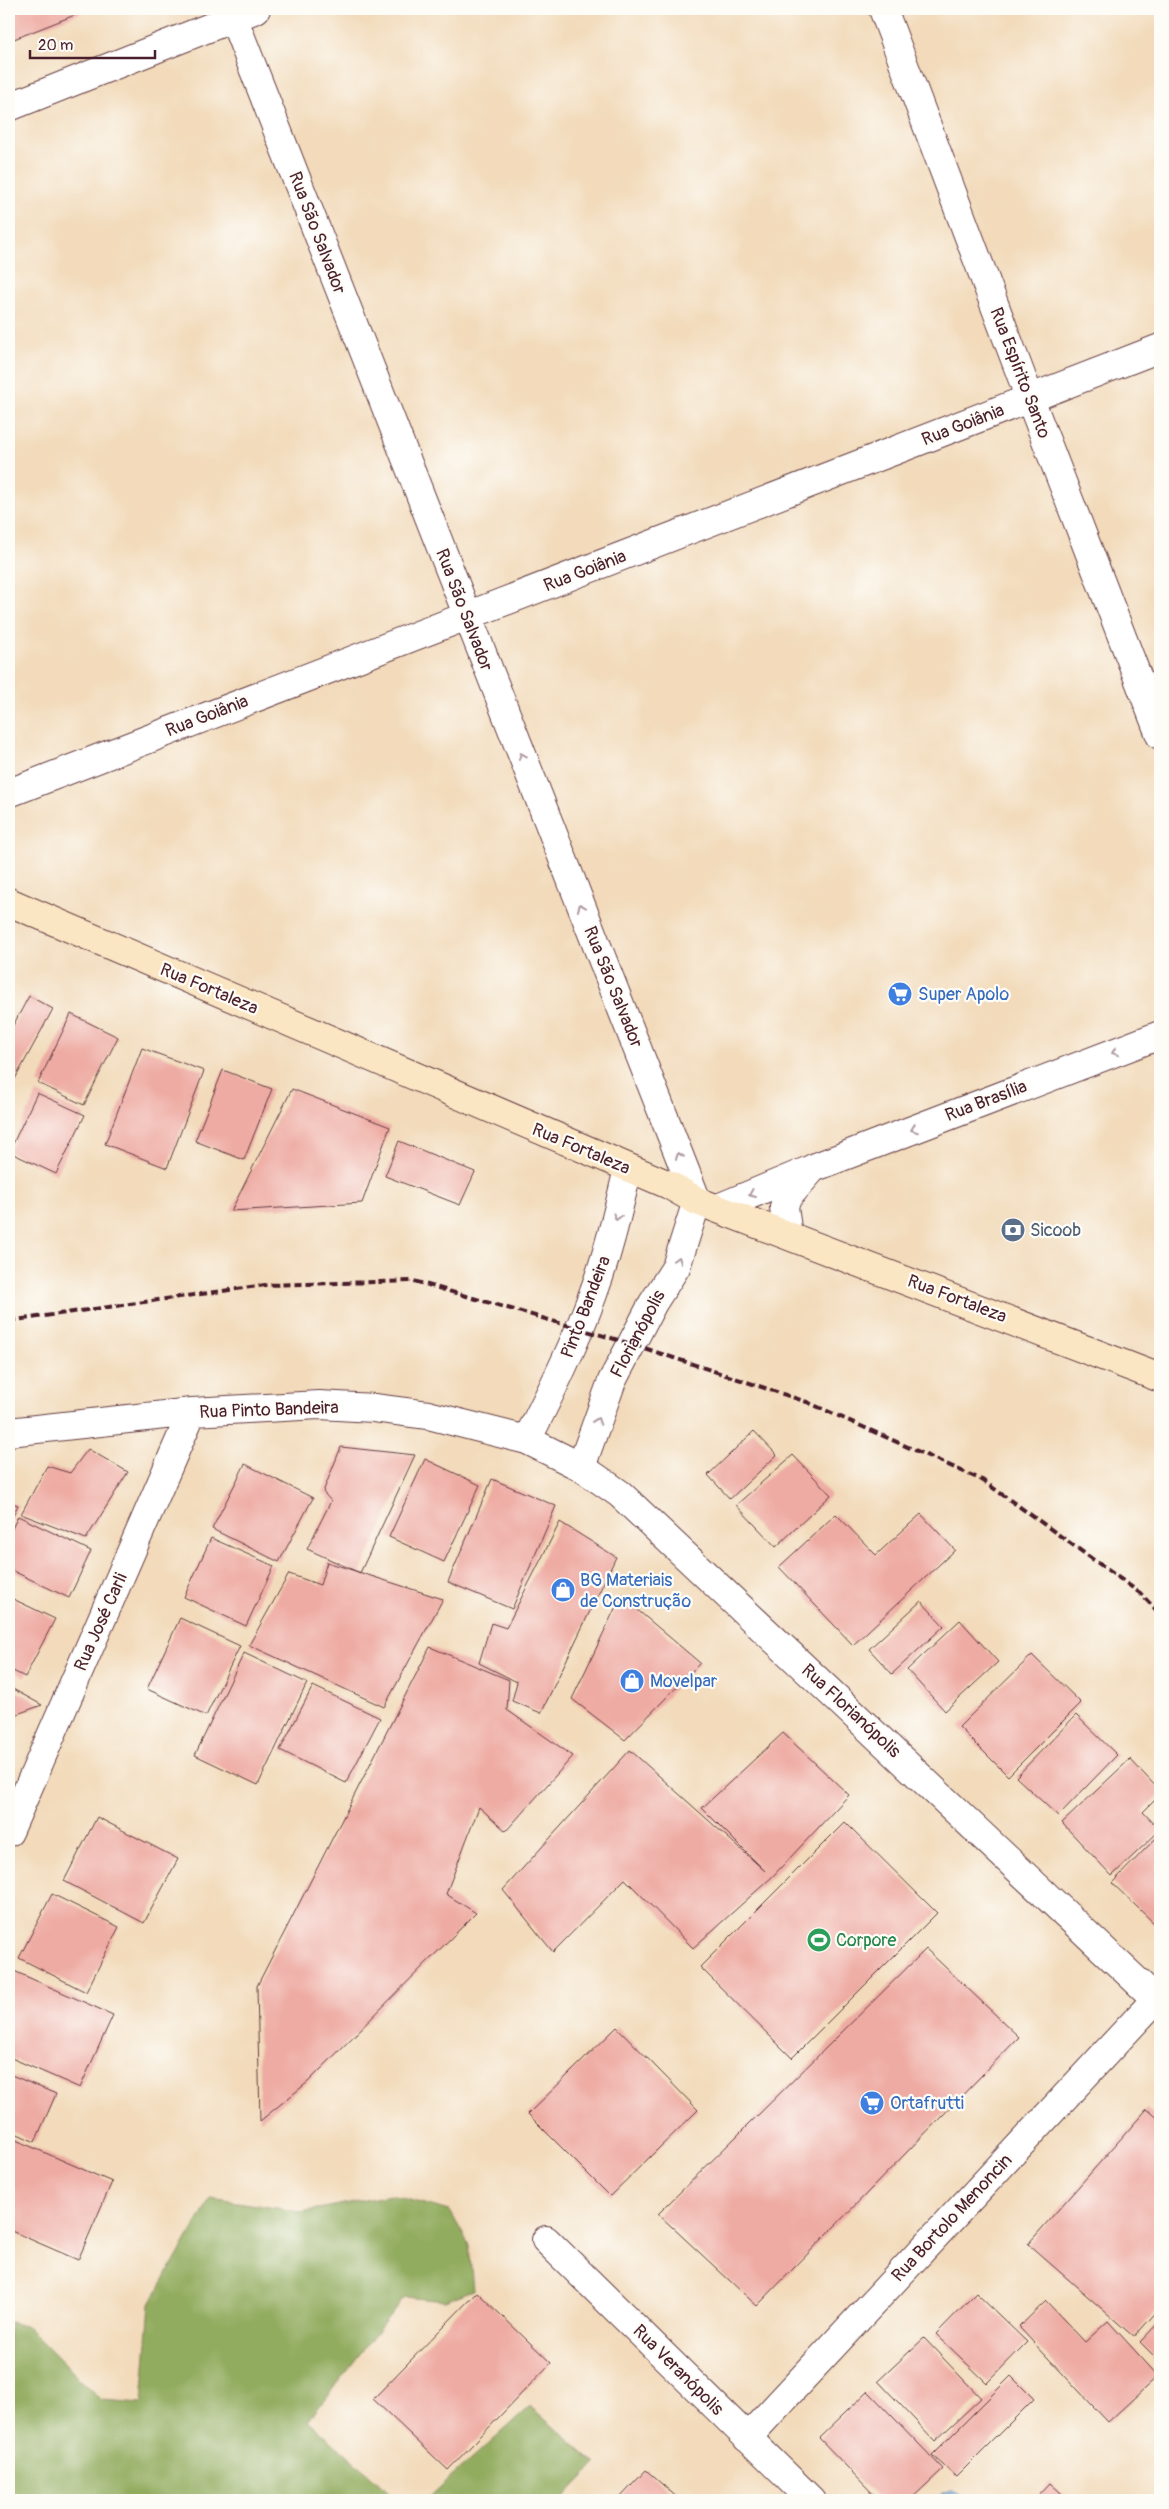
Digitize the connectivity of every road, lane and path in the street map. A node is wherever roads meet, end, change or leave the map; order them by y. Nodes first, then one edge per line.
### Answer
1 (883, 9) edge
2 (244, 13) edge
3 (9, 106) edge
4 (1160, 348) edge
5 (1030, 399) junction
6 (466, 617) junction
7 (1160, 735) edge
8 (9, 793) edge
9 (9, 902) edge
10 (1160, 1035) edge
11 (813, 1168) junction
12 (628, 1169) junction
13 (708, 1205) junction
14 (788, 1235) junction
15 (1160, 1378) edge
16 (192, 1412) junction
17 (9, 1432) edge
18 (527, 1440) junction
19 (581, 1467) junction
20 (21, 1782) edge
21 (9, 1832) edge
22 (1158, 2001) edge
23 (546, 2240) dead end
24 (747, 2438) junction
25 (811, 2500) edge

1 - 5 street, Rua Espírito Santo
2 - 3 street
2 - 6 street, Rua São Salvador
4 - 5 street, Rua Goiânia
5 - 6 street, Rua Goiânia
5 - 7 street, Rua Espírito Santo
6 - 8 street, Rua Goiânia
13 -> 6 street, Rua São Salvador
9 - 12 main road, Rua Fortaleza
10 -> 11 street, Rua Brasília
11 -> 13 street, Rua Brasília
11 - 14 street, Rua Brasília
12 - 13 main road, Rua Fortaleza
12 -> 18 street, Pinto Bandeira
13 - 14 main road, Rua Fortaleza
19 -> 13 street, Florianópolis
14 - 15 main road, Rua Fortaleza
16 - 17 street, Rua Pinto Bandeira
16 - 18 street, Rua Pinto Bandeira
16 - 20 street, Rua José Carli
18 - 19 street, Rua Florianópolis
19 - 22 street, Rua Florianópolis
20 - 21 street, Rua José Carli
22 - 24 street, Rua Bortolo Menoncin
23 - 24 street, Rua Veranópolis
24 - 25 street, Rua Veranópolis

